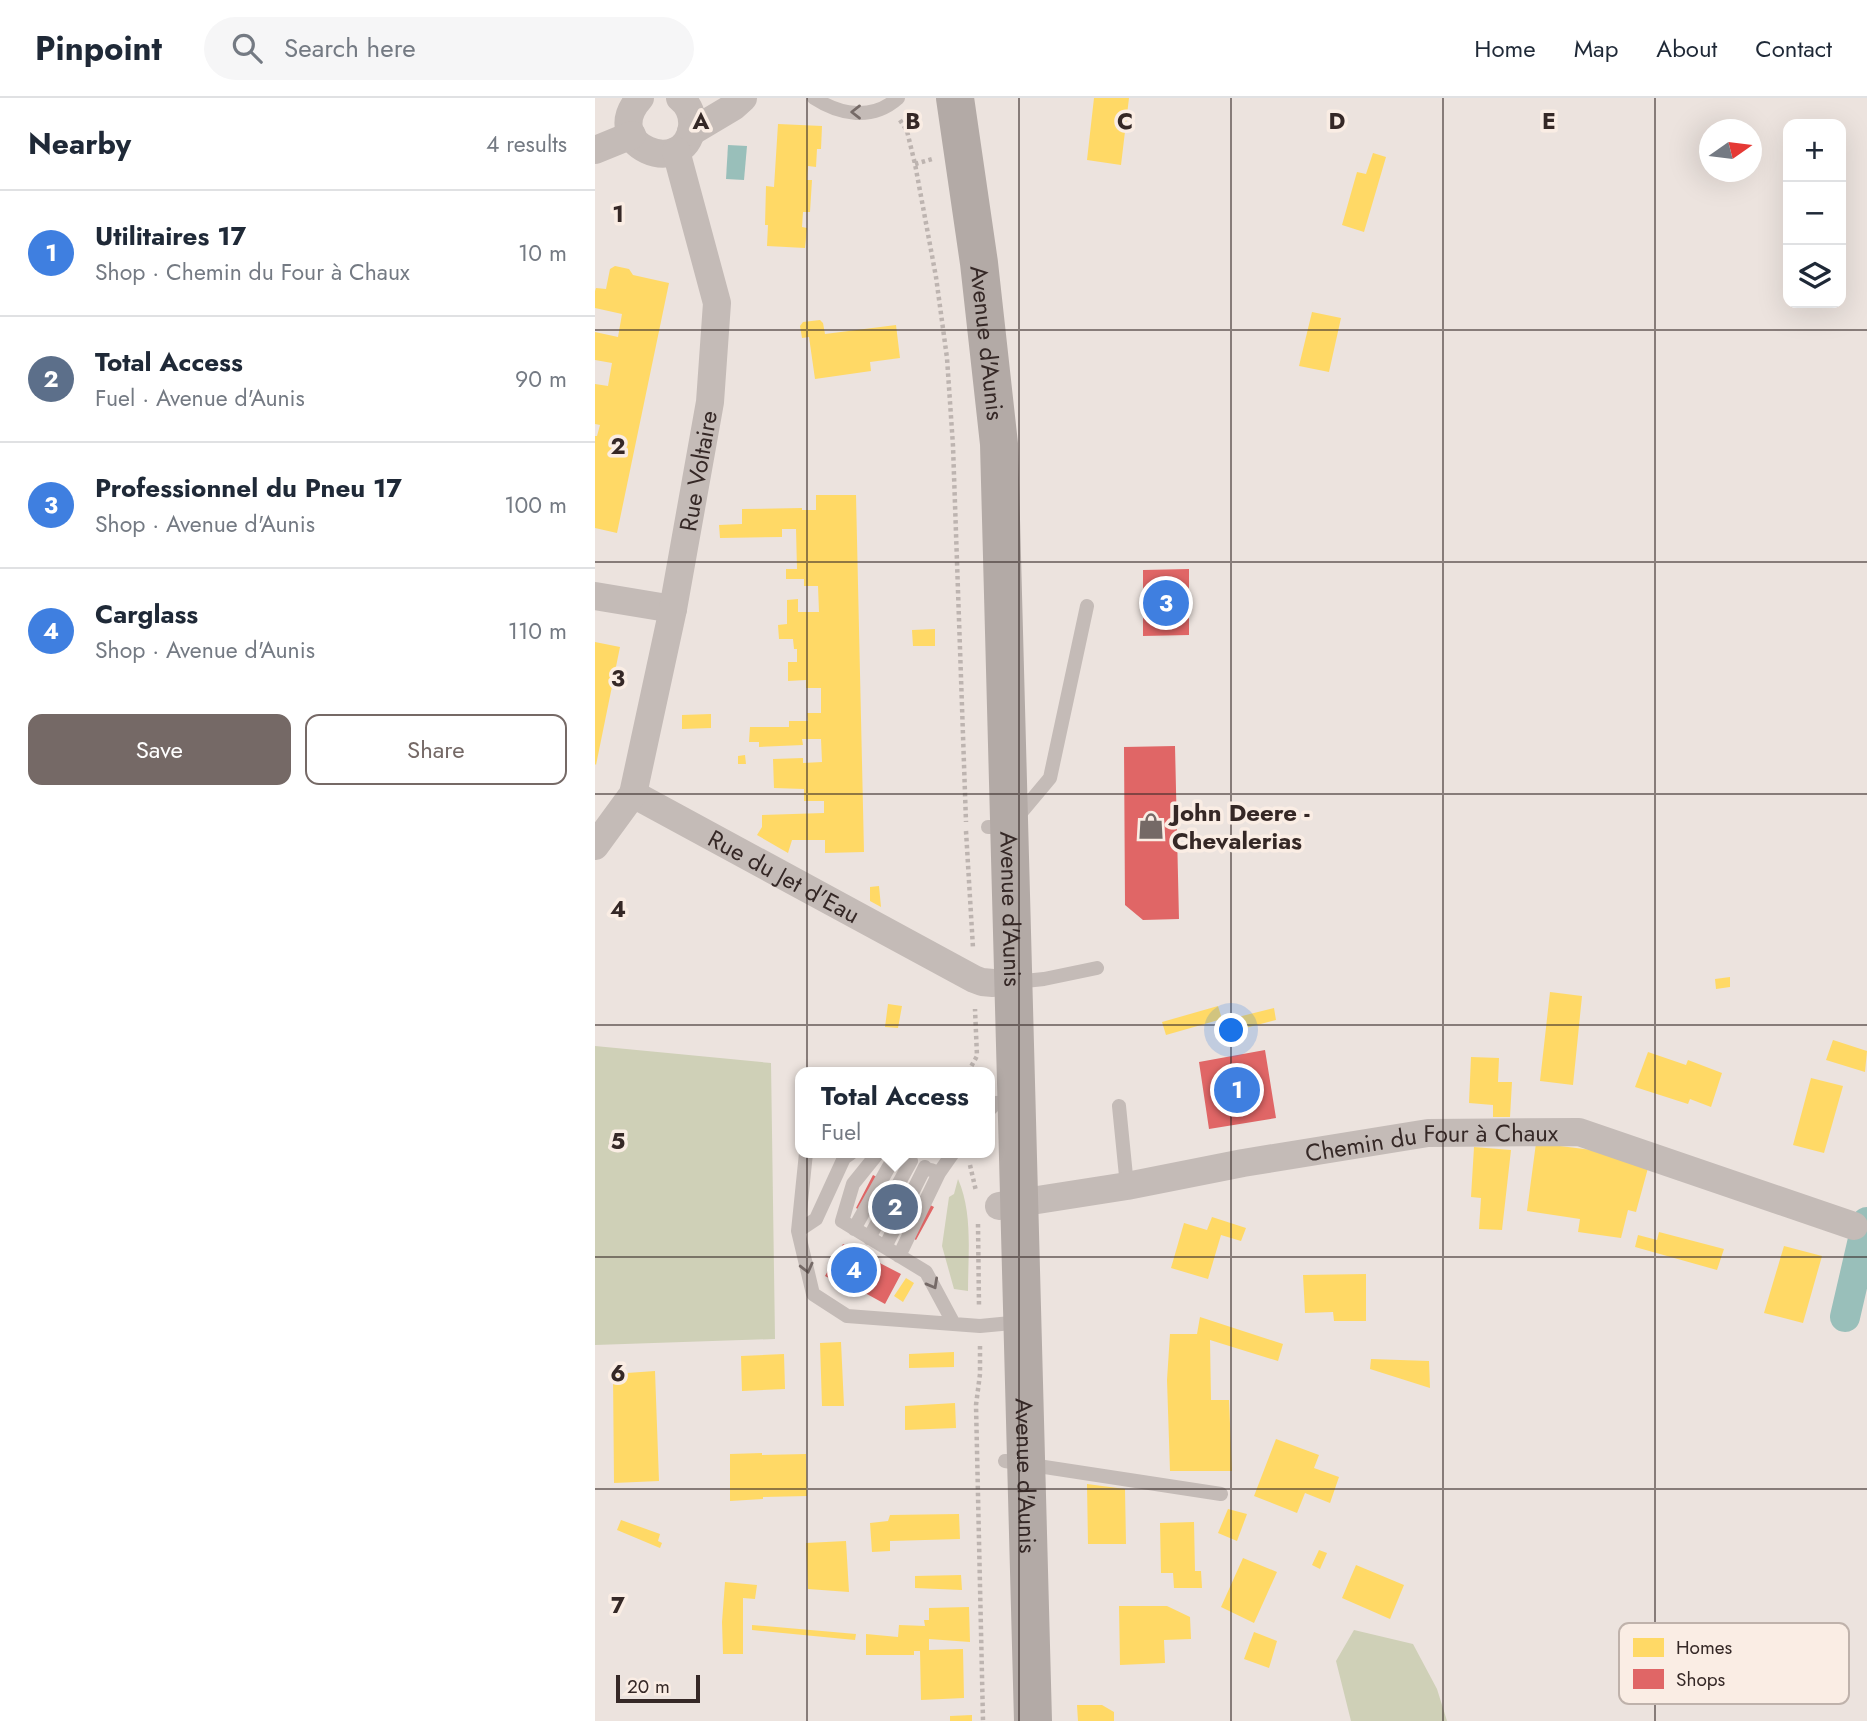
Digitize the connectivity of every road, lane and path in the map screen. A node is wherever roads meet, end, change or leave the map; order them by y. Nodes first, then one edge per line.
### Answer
1 (641, 98) edge
2 (680, 98) edge
3 (744, 98) edge
4 (814, 98) edge
5 (936, 98) edge
6 (955, 98) edge
7 (894, 101) edge
8 (632, 135) junction
9 (683, 141) junction
10 (595, 150) edge
11 (595, 596) edge
12 (1087, 606) dead end
13 (673, 609) junction
14 (633, 794) junction
15 (999, 827) junction
16 (595, 846) edge
17 (1097, 968) dead end
18 (993, 981) junction
19 (971, 1067) edge
20 (1001, 1105) edge
21 (1119, 1106) dead end
22 (805, 1158) edge
23 (843, 1158) edge
24 (874, 1158) edge
25 (891, 1158) edge
26 (905, 1158) edge
27 (950, 1158) edge
28 (968, 1161) dead end
29 (918, 1164) junction
30 (939, 1173) junction
31 (1127, 1186) junction
32 (993, 1204) junction
33 (1854, 1226) dead end
34 (854, 1229) junction
35 (798, 1231) junction
36 (869, 1238) junction
37 (885, 1247) junction
38 (899, 1256) junction
39 (954, 1324) junction
40 (1001, 1324) junction
41 (1016, 1462) junction
42 (1221, 1494) dead end
43 (983, 1721) edge
44 (1012, 1721) edge
45 (1033, 1721) edge

1 - 8 street
2 - 9 street, Rue Voltaire
3 - 9 street
7 -> 4 lane
5 - 15 main road, Avenue d'Aunis
6 - 15 main road, Avenue d'Aunis
7 - 18 path
8 - 9 street
8 - 10 street
9 - 13 street, Rue Voltaire
11 - 13 street
12 - 15 lane
13 - 14 street, Rue Voltaire
14 - 16 street
14 - 18 street, Rue du Jet d'Eau
15 - 18 main road, Avenue d'Aunis
17 - 18 lane
18 - 19 path
18 - 20 main road, Avenue d'Aunis
20 - 32 main road, Avenue d'Aunis
21 - 31 lane
22 - 35 lane
23 - 35 lane
24 - 34 lane
25 - 34 lane
26 - 29 lane
27 - 30 lane
28 - 32 path
29 - 30 lane
29 - 36 lane
29 - 37 lane
30 - 38 lane
31 - 32 street, Chemin du Four à Chaux
31 - 33 street, Chemin du Four à Chaux
32 - 40 main road, Avenue d'Aunis
32 - 40 path
34 - 36 lane
35 -> 39 lane
36 - 37 lane
37 - 38 lane
38 -> 39 lane
39 - 40 lane
40 - 41 main road, Avenue d'Aunis
40 - 43 path
41 - 42 lane
41 - 44 main road, Avenue d'Aunis
41 - 45 main road, Avenue d'Aunis

